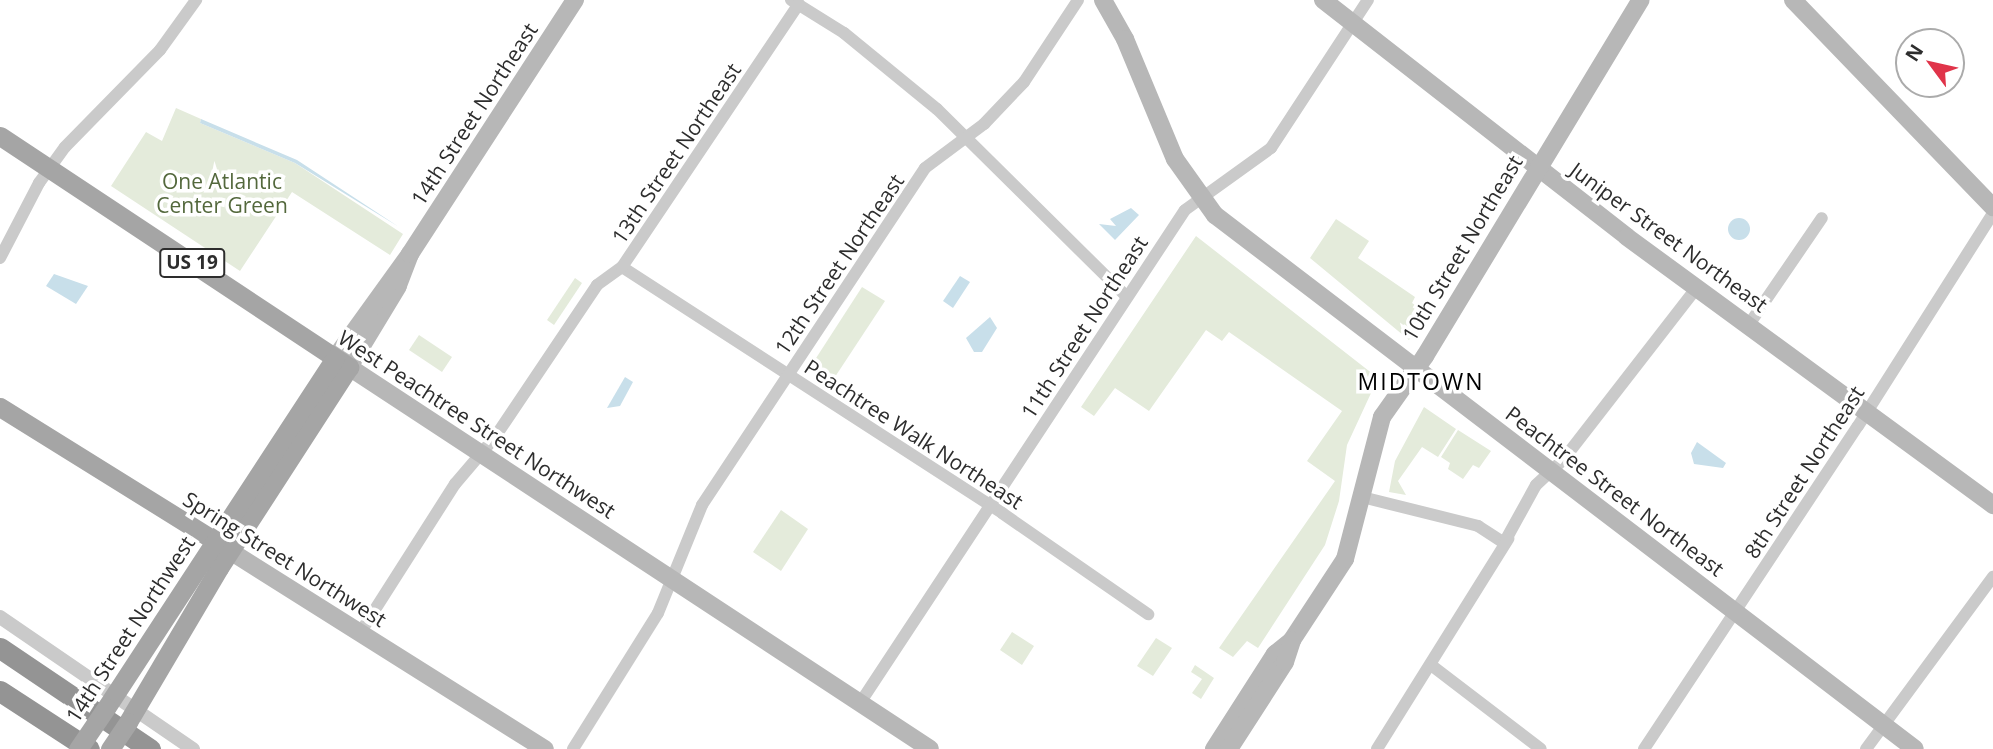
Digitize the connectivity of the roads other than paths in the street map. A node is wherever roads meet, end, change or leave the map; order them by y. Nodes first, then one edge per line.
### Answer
1 (196, 0) edge
2 (575, 0) edge
3 (1078, 0) edge
4 (1103, 0) edge
5 (1323, 0) edge
6 (1368, 0) edge
7 (1641, 0) edge
8 (1793, 0) edge
9 (795, 2) edge
10 (1353, 23) junction
11 (0, 136) edge
12 (967, 137) junction
13 (49, 168) junction
14 (1536, 169) junction
15 (1201, 198) junction
16 (1993, 207) edge
17 (1993, 213) edge
18 (1822, 218) dead end
19 (0, 258) edge
20 (622, 267) junction
21 (1697, 286) junction
22 (1126, 296) junction
23 (1750, 323) junction
24 (342, 362) junction
25 (1415, 369) junction
26 (788, 375) junction
27 (0, 407) edge
28 (1868, 409) junction
29 (481, 454) junction
30 (1548, 477) junction
31 (1362, 498) junction
32 (990, 505) junction
33 (1993, 505) edge
34 (1504, 543) junction
35 (222, 546) junction
36 (1993, 577) edge
37 (673, 580) junction
38 (1736, 611) junction
39 (1147, 614) dead end
40 (0, 617) edge
41 (359, 633) junction
42 (1292, 640) junction
43 (0, 648) edge
44 (1431, 665) junction
45 (0, 691) edge
46 (111, 700) junction
47 (860, 703) junction
48 (0, 704) edge
49 (32, 712) junction
50 (133, 716) junction
51 (1882, 724) junction
52 (78, 749) edge
53 (89, 749) edge
54 (110, 749) edge
55 (150, 749) edge
56 (193, 749) edge
57 (545, 749) edge
58 (573, 749) edge
59 (930, 749) edge
60 (1214, 749) edge
61 (1229, 749) edge
62 (1377, 749) edge
63 (1541, 749) edge
64 (1644, 749) edge
65 (1866, 749) edge
66 (1915, 749) edge

1 - 13 street
2 - 24 main road, 14th Street Northeast
3 - 12 street, 12th Street Northeast
4 - 15 main road, Peachtree Street Northeast
5 - 10 main road, Juniper Street Northeast
6 - 10 street, 11th Street Northeast
7 - 14 main road, 10th Street Northeast
8 - 16 main road
9 - 12 street
9 - 20 street, 13th Street Northeast
10 - 14 main road, Juniper Street Northeast
10 - 15 street, 11th Street Northeast
11 - 13 main road, West Peachtree Street Northwest / US 19
12 - 22 street
12 - 26 street, 12th Street Northeast
13 - 19 street
13 - 24 main road, West Peachtree Street Northwest / US 19
14 - 21 main road, Juniper Street Northeast
14 - 25 main road, 10th Street Northeast
15 - 22 street, 11th Street Northeast
15 - 25 main road, Peachtree Street Northeast
17 - 28 street, 8th Street Northeast
18 - 23 street
20 - 26 street, Peachtree Walk Northeast
20 - 29 street, 13th Street Northeast
21 - 23 main road, Juniper Street Northeast
21 - 30 street
22 - 32 street, 11th Street Northeast
23 - 28 main road, Juniper Street Northeast
24 - 29 main road, West Peachtree Street Northwest
24 - 35 main road, 14th Street Northwest
25 - 30 main road, Peachtree Street Northeast
25 - 31 main road, 10th Street Northeast
26 - 32 street, Peachtree Walk Northeast
26 - 37 street, 12th Street Northeast
27 - 35 main road, Spring Street Northwest
28 - 33 main road, Juniper Street Northeast
28 - 38 street, 8th Street Northeast
29 - 37 main road, West Peachtree Street Northwest
29 - 41 street, 13th Street Northeast
30 - 34 street
30 - 38 main road, Peachtree Street Northeast
31 - 34 street
31 - 42 main road, 10th Street Northeast
32 - 39 street, Peachtree Walk Northeast
32 - 47 street, 11th Street Northeast
34 - 44 street
35 - 41 main road, Spring Street Northwest
35 - 46 main road, 14th Street Northwest
35 - 50 main road, 14th Street Northwest
36 - 51 street
37 - 47 main road, West Peachtree Street Northwest
37 - 58 street, 12th Street Northeast
38 - 51 main road, Peachtree Street Northeast
38 - 64 street, 8th Street Northeast
40 - 46 street
41 - 57 main road, Spring Street Northwest
42 - 60 main road, 10th Street Northeast
42 - 61 main road, 10th Street Northeast
43 - 55 highway
44 - 62 street
44 - 63 street
45 - 49 highway
46 - 50 street
46 - 52 main road, 14th Street Northwest, bridge
47 - 59 main road, West Peachtree Street Northwest
48 - 49 highway
49 - 53 highway
50 - 54 main road, 14th Street Northwest, bridge
50 - 56 street
51 - 65 street
51 - 66 main road, Peachtree Street Northeast

